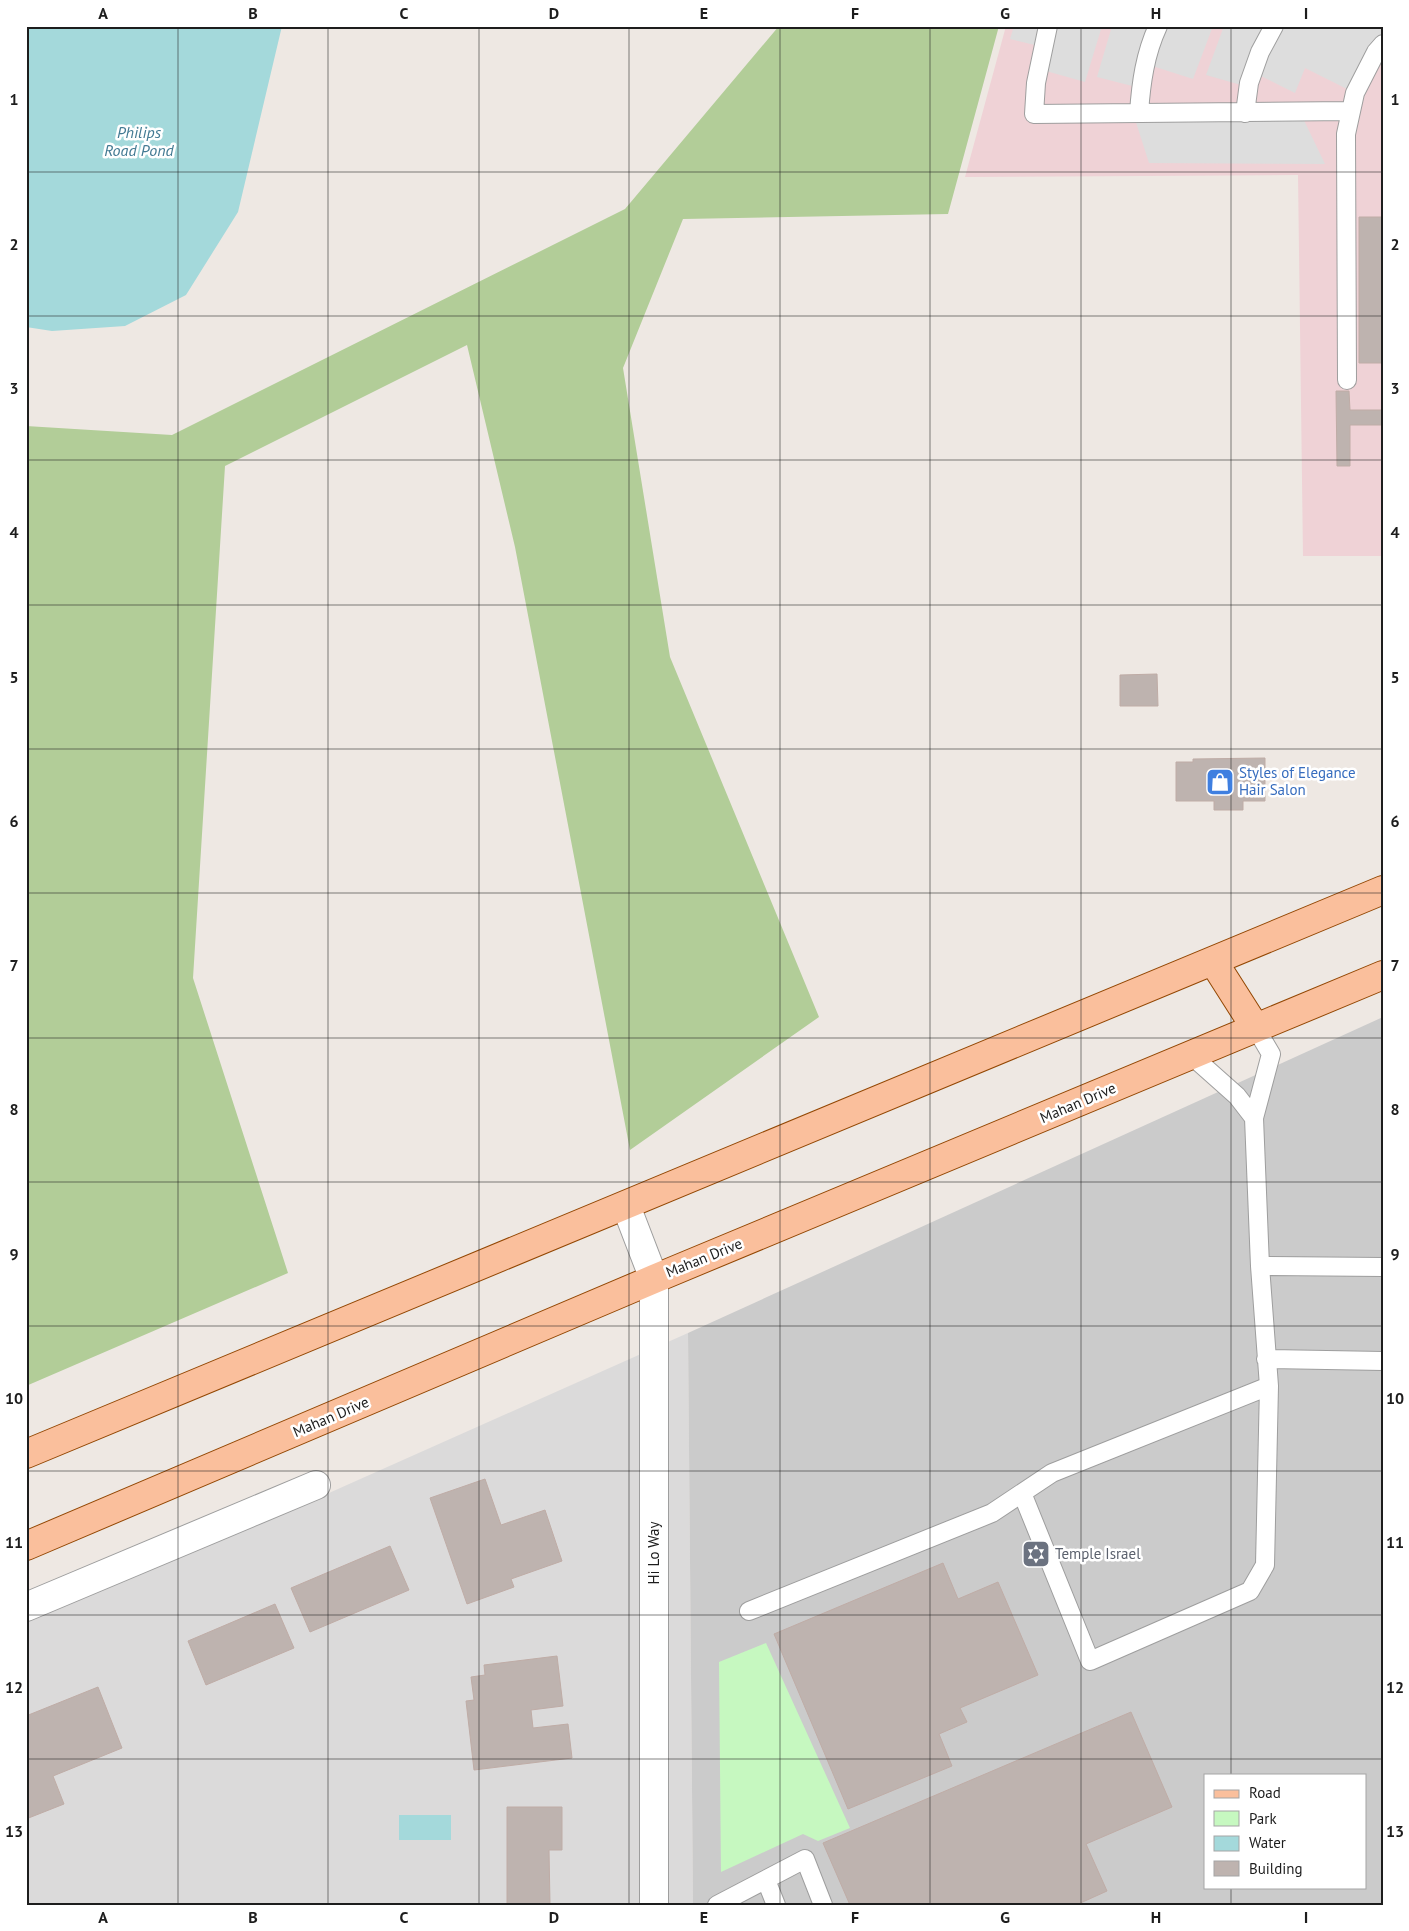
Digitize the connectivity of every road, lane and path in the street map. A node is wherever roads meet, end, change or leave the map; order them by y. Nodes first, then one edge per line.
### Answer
1 (1048, 26) edge
2 (1158, 26) edge
3 (1274, 26) edge
4 (1383, 44) edge
5 (1350, 112) junction
6 (1139, 113) junction
7 (1245, 113) junction
8 (1347, 380) dead end
9 (1383, 890) edge
10 (1212, 961) junction
11 (1383, 975) edge
12 (1255, 1027) junction
13 (1192, 1056) junction
14 (1254, 1118) junction
15 (626, 1206) junction
16 (1260, 1266) junction
17 (1383, 1266) edge
18 (654, 1279) junction
19 (1266, 1359) junction
20 (1383, 1361) edge
21 (1269, 1386) junction
22 (26, 1454) edge
23 (316, 1485) dead end
24 (1022, 1493) junction
25 (26, 1546) edge
26 (26, 1607) edge
27 (749, 1611) dead end
28 (766, 1880) junction
29 (654, 1905) edge
30 (718, 1905) edge
31 (776, 1905) edge
32 (823, 1905) edge

1 - 6 lane
2 - 6 lane
3 - 7 lane
4 - 5 lane
5 - 7 lane
5 - 8 lane
6 - 7 lane
9 - 10 main road
10 - 12 main road
10 - 15 main road
11 - 12 main road, Mahan Drive
12 - 13 main road, Mahan Drive
12 - 14 lane
13 - 14 lane
13 - 18 main road, Mahan Drive
14 - 16 lane
15 - 18 street, Hi Lo Way
15 - 22 main road
16 - 17 lane
16 - 19 lane
18 - 25 main road, Mahan Drive
18 - 29 street, Hi Lo Way
19 - 20 lane
19 - 21 lane
21 - 24 lane
21 - 24 lane
23 - 26 street
24 - 27 lane
28 - 30 lane
28 - 31 lane
28 - 32 lane

